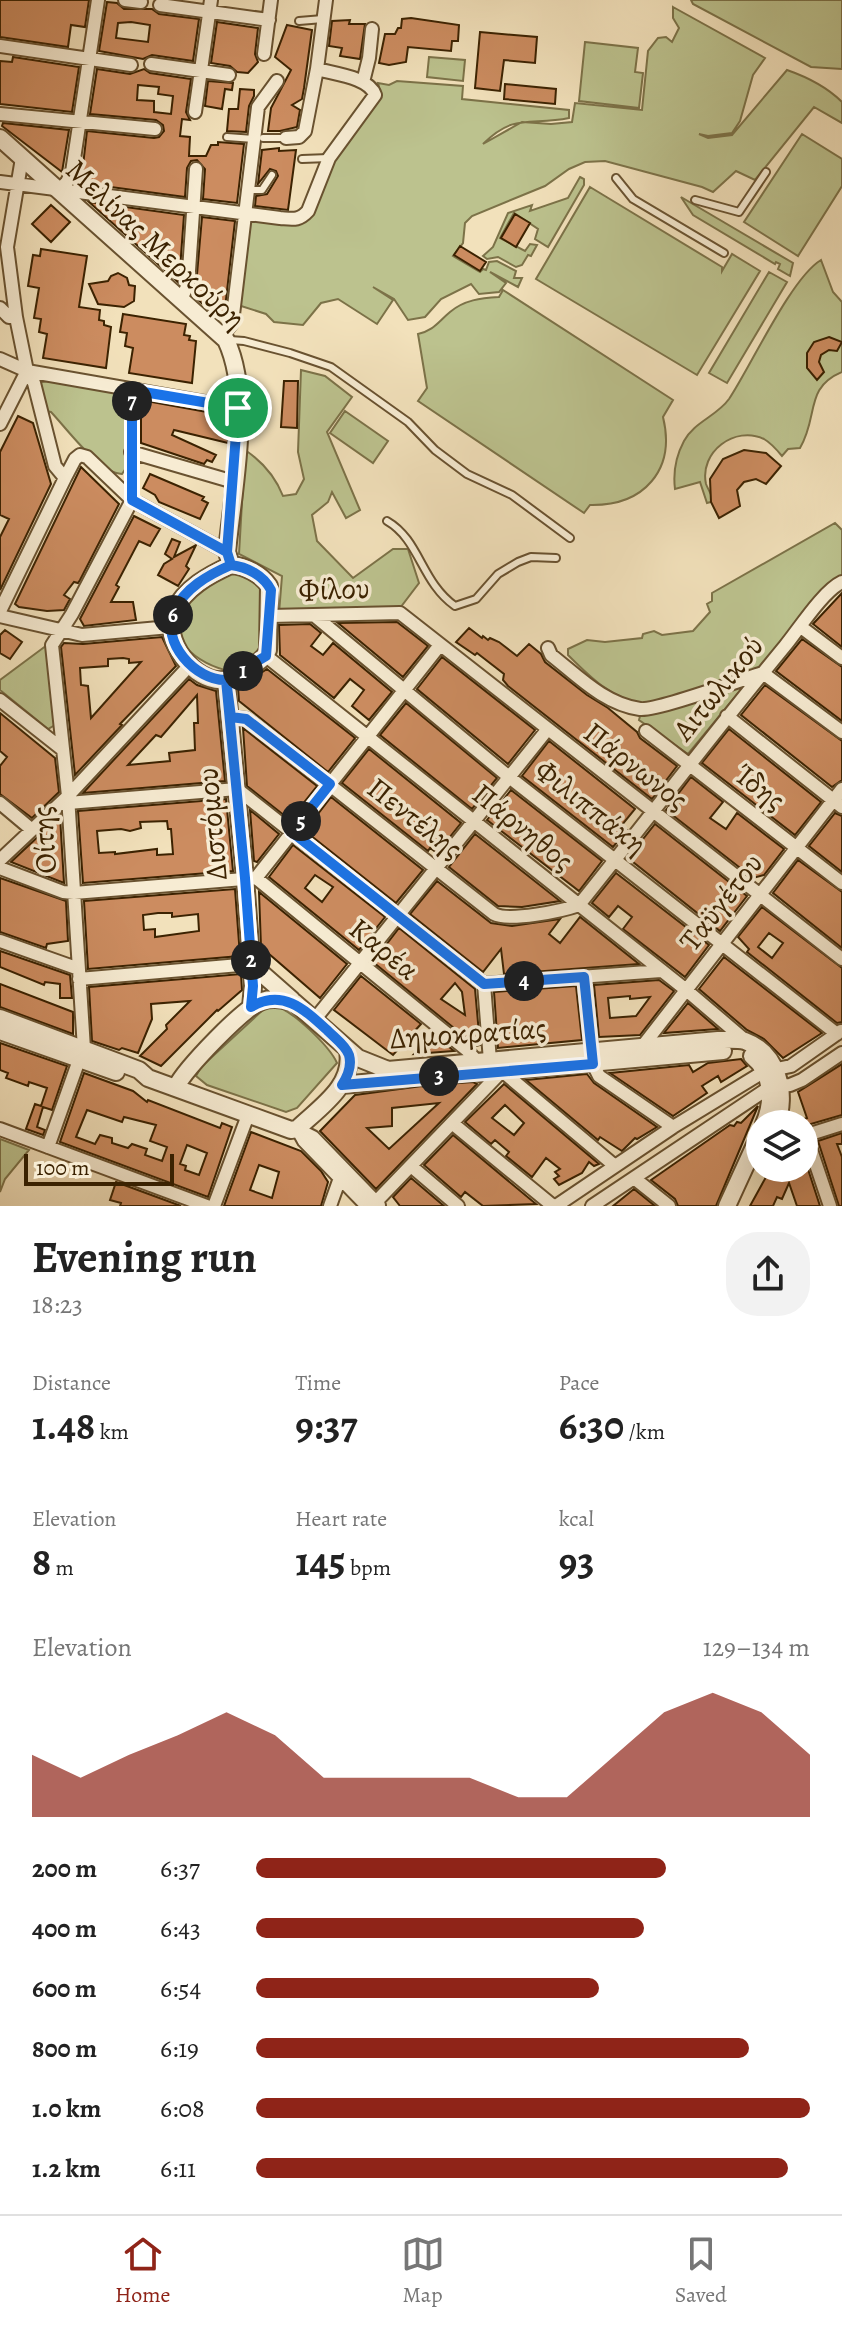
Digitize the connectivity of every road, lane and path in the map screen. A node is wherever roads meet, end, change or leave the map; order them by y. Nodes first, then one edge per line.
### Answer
1 (98, 0) edge
2 (125, 0) edge
3 (271, 0) edge
4 (326, 0) edge
5 (141, 2) dead end
6 (160, 5) dead end
7 (210, 6) edge
8 (323, 19) junction
9 (269, 20) junction
10 (299, 21) dead end
11 (372, 29) dead end
12 (0, 46) edge
13 (264, 54) dead end
14 (90, 59) junction
15 (151, 64) dead end
16 (131, 65) dead end
17 (317, 69) junction
18 (202, 72) junction
19 (229, 75) dead end
20 (277, 81) dead end
21 (363, 82) junction
22 (195, 112) dead end
23 (0, 114) edge
24 (80, 121) junction
25 (155, 129) dead end
26 (227, 137) dead end
27 (0, 138) edge
28 (259, 138) junction
29 (286, 138) joint
30 (22, 158) junction
31 (329, 158) junction
32 (302, 159) dead end
33 (196, 169) dead end
34 (766, 172) dead end
35 (272, 175) dead end
36 (616, 178) dead end
37 (0, 182) edge
38 (18, 185) junction
39 (59, 190) junction
40 (249, 190) junction
41 (695, 200) dead end
42 (193, 207) junction
43 (246, 213) junction
44 (4, 246) edge
45 (724, 253) dead end
46 (181, 299) junction
47 (0, 308) edge
48 (16, 317) junction
49 (224, 338) junction
50 (0, 359) edge
51 (27, 371) junction
52 (132, 390) junction
53 (238, 408) junction
54 (0, 424) edge
55 (131, 452) junction
56 (65, 478) junction
57 (234, 482) junction
58 (132, 500) junction
59 (387, 521) dead end
60 (570, 538) dead end
61 (229, 558) junction
62 (556, 558) dead end
63 (842, 582) edge
64 (400, 613) joint
65 (0, 614) edge
66 (270, 616) junction
67 (316, 617) junction
68 (170, 627) junction
69 (801, 627) junction
70 (62, 631) junction
71 (440, 645) junction
72 (548, 648) dead end
73 (266, 656) junction
74 (842, 658) edge
75 (190, 665) junction
76 (763, 673) junction
77 (226, 680) junction
78 (405, 690) junction
79 (0, 700) edge
80 (727, 716) junction
81 (231, 717) junction
82 (547, 730) junction
83 (646, 731) dead end
84 (842, 732) edge
85 (367, 737) junction
86 (62, 749) junction
87 (690, 765) junction
88 (509, 777) junction
89 (330, 784) junction
90 (237, 789) junction
91 (842, 789) edge
92 (68, 800) junction
93 (0, 803) edge
94 (837, 804) edge
95 (654, 811) junction
96 (474, 821) junction
97 (31, 829) junction
98 (292, 832) junction
99 (796, 847) junction
100 (616, 859) junction
101 (0, 860) edge
102 (0, 868) edge
103 (436, 868) junction
104 (250, 878) junction
105 (842, 883) edge
106 (74, 893) junction
107 (759, 896) junction
108 (579, 905) junction
109 (398, 916) junction
110 (0, 941) edge
111 (722, 943) junction
112 (842, 959) edge
113 (360, 963) junction
114 (251, 964) junction
115 (661, 971) junction
116 (79, 974) junction
117 (584, 977) junction
118 (484, 984) junction
119 (685, 989) junction
120 (294, 1002) junction
121 (251, 1007) junction
122 (0, 1018) edge
123 (315, 1019) junction
124 (0, 1031) edge
125 (840, 1032) edge
126 (746, 1041) junction
127 (642, 1047) junction
128 (348, 1051) junction
129 (842, 1053) edge
130 (82, 1054) junction
131 (592, 1058) junction
132 (490, 1065) junction
133 (772, 1079) junction
134 (342, 1085) junction
135 (176, 1087) junction
136 (770, 1110) edge
137 (780, 1110) edge
138 (248, 1115) junction
139 (452, 1123) junction
140 (842, 1124) edge
141 (673, 1127) junction
142 (0, 1129) edge
143 (297, 1129) junction
144 (818, 1131) edge
145 (48, 1147) junction
146 (746, 1165) edge
147 (411, 1166) junction
148 (615, 1166) junction
149 (818, 1172) edge
150 (340, 1178) junction
151 (634, 1178) junction
152 (750, 1182) edge
153 (374, 1205) edge
154 (207, 1206) edge
155 (214, 1206) edge
156 (330, 1206) edge
157 (458, 1206) edge
158 (554, 1206) edge
159 (592, 1206) edge
160 (669, 1206) edge
161 (727, 1206) edge
162 (739, 1206) edge
163 (830, 1206) edge

1 - 14 street
2 - 5 street
3 - 9 street
4 - 8 street
6 - 7 street
7 - 9 street
7 - 18 street
8 - 10 lane
8 - 17 street
9 - 13 street
11 - 21 street
12 - 14 street
14 - 16 street
14 - 24 street
15 - 18 street
17 - 21 street
17 - 29 street
18 - 19 street
18 - 22 street
20 - 28 street
21 - 31 street
23 - 24 street
24 - 25 street
24 - 39 street
26 - 28 lane
27 - 30 street, Μελίνας Μερκούρη
28 - 29 lane
28 - 40 street
30 - 38 street
30 - 39 street, Μελίνας Μερκούρη
31 - 32 lane
31 - 43 street
33 - 42 street
34 - 41 lane
35 - 40 lane
36 - 45 lane
37 - 38 street
38 - 39 street
38 - 44 street
39 - 42 street
39 - 46 street, Μελίνας Μερκούρη
40 - 43 street
42 - 43 street
42 - 46 street
43 - 49 street
44 - 48 street
46 - 49 street, Μελίνας Μερκούρη
47 - 48 street
48 - 51 street
49 - 53 street, Μελίνας Μερκούρη
49 - 60 lane
50 - 51 street
51 - 52 street
51 - 54 street
51 - 56 street
52 - 53 street
52 - 55 street
53 - 57 street, Μελίνας Μερκούρη
55 - 57 street
55 - 58 street
56 - 58 street
56 - 65 street
57 - 61 street, Μελίνας Μερκούρη
58 - 61 street
58 - 70 street, Οίτης
59 - 62 lane
61 - 66 street
61 - 68 street
63 - 69 street, Αιτωλικού
64 - 67 street, Φίλου
64 - 71 street, Πάρνωνος
65 - 70 street
66 - 67 street, Φίλου
66 - 73 street
67 - 78 street, Φιλιππάκη
68 - 70 street
68 - 75 street
69 - 74 street
69 - 76 street, Αιτωλικού
70 - 86 street, Οίτης
71 - 78 street
71 - 82 street, Πάρνωνος
72 - 76 street
73 - 77 street
73 - 85 street, Πάρνηθος
75 - 77 street
75 - 92 street
76 - 80 street, Αιτωλικού
76 - 84 street
77 - 81 street, Διστόμου
78 - 85 street
78 - 88 street, Φιλιππάκη
79 - 86 street
80 - 87 street, Αιτωλικού
80 - 94 street
81 - 89 street, Πεντέλης
81 - 90 street, Διστόμου
82 - 88 street
82 - 95 street, Πάρνωνος
83 - 87 street, Ίδης
85 - 89 street
85 - 96 street, Πάρνηθος
86 - 92 street, Οίτης
87 - 95 street, Αιτωλικού
87 - 99 street, Ίδης
88 - 96 street
88 - 100 street, Φιλιππάκη
89 - 98 street
89 - 103 street, Πεντέλης
90 - 92 street
90 - 98 street
90 - 104 street, Διστόμου
91 - 94 street, Ταϋγέτου
92 - 97 street
92 - 106 street, Οίτης
93 - 97 street
94 - 99 street, Ταϋγέτου
95 - 100 street, Αιτωλικού
95 - 107 street, Πάρνωνος
96 - 103 street
96 - 108 street, Πάρνηθος
97 - 101 street
98 - 104 street
98 - 109 street
99 - 105 street, Ίδης
99 - 107 street, Ταϋγέτου
100 - 108 street, Αιτωλικού
100 - 111 street, Φιλιππάκη
102 - 106 street
103 - 108 street, Πεντέλης
103 - 109 street
104 - 106 street
104 - 113 street, Καρέα
104 - 114 street, Διστόμου
106 - 116 street, Οίτης
107 - 111 street, Ταϋγέτου
107 - 112 street, Πάρνωνος
108 - 115 street, Πάρνηθος
109 - 113 street
109 - 118 street
110 - 116 street
111 - 119 street, Ταϋγέτου
111 - 125 street, Φιλιππάκη
113 - 123 street
113 - 132 street, Καρέα
114 - 116 street
114 - 120 street
114 - 121 street, Διστόμου
115 - 117 street
115 - 119 street, Πάρνηθος
116 - 130 street, Οίτης
117 - 118 street
117 - 131 street
118 - 132 street
119 - 126 street, Πάρνηθος
119 - 127 street, Ταϋγέτου
120 - 121 street
120 - 123 street, Δημοκρατίας
121 - 135 street
122 - 130 street
123 - 128 street, Δημοκρατίας
124 - 130 street
125 - 133 street
126 - 127 street, Δημοκρατίας
126 - 133 street
127 - 131 street, Δημοκρατίας
128 - 132 street, Δημοκρατίας
128 - 134 street
129 - 133 street
130 - 135 street
130 - 145 street
131 - 132 street, Δημοκρατίας
131 - 133 street, Δημοκρατίας
131 - 141 street
132 - 134 street, Δημοκρατίας
132 - 139 street
132 - 148 street, Καρέα
133 - 136 street
133 - 137 street
133 - 141 street
133 - 151 street
134 - 143 street
135 - 138 street
138 - 143 street
138 - 155 street
139 - 147 street
139 - 158 street
140 - 144 street
141 - 148 street
142 - 145 street
143 - 150 street
143 - 153 street
145 - 154 street
146 - 161 street
147 - 153 street
147 - 157 street
148 - 158 street
149 - 163 street
150 - 153 street
150 - 156 street
151 - 159 street
151 - 160 street
152 - 162 street

